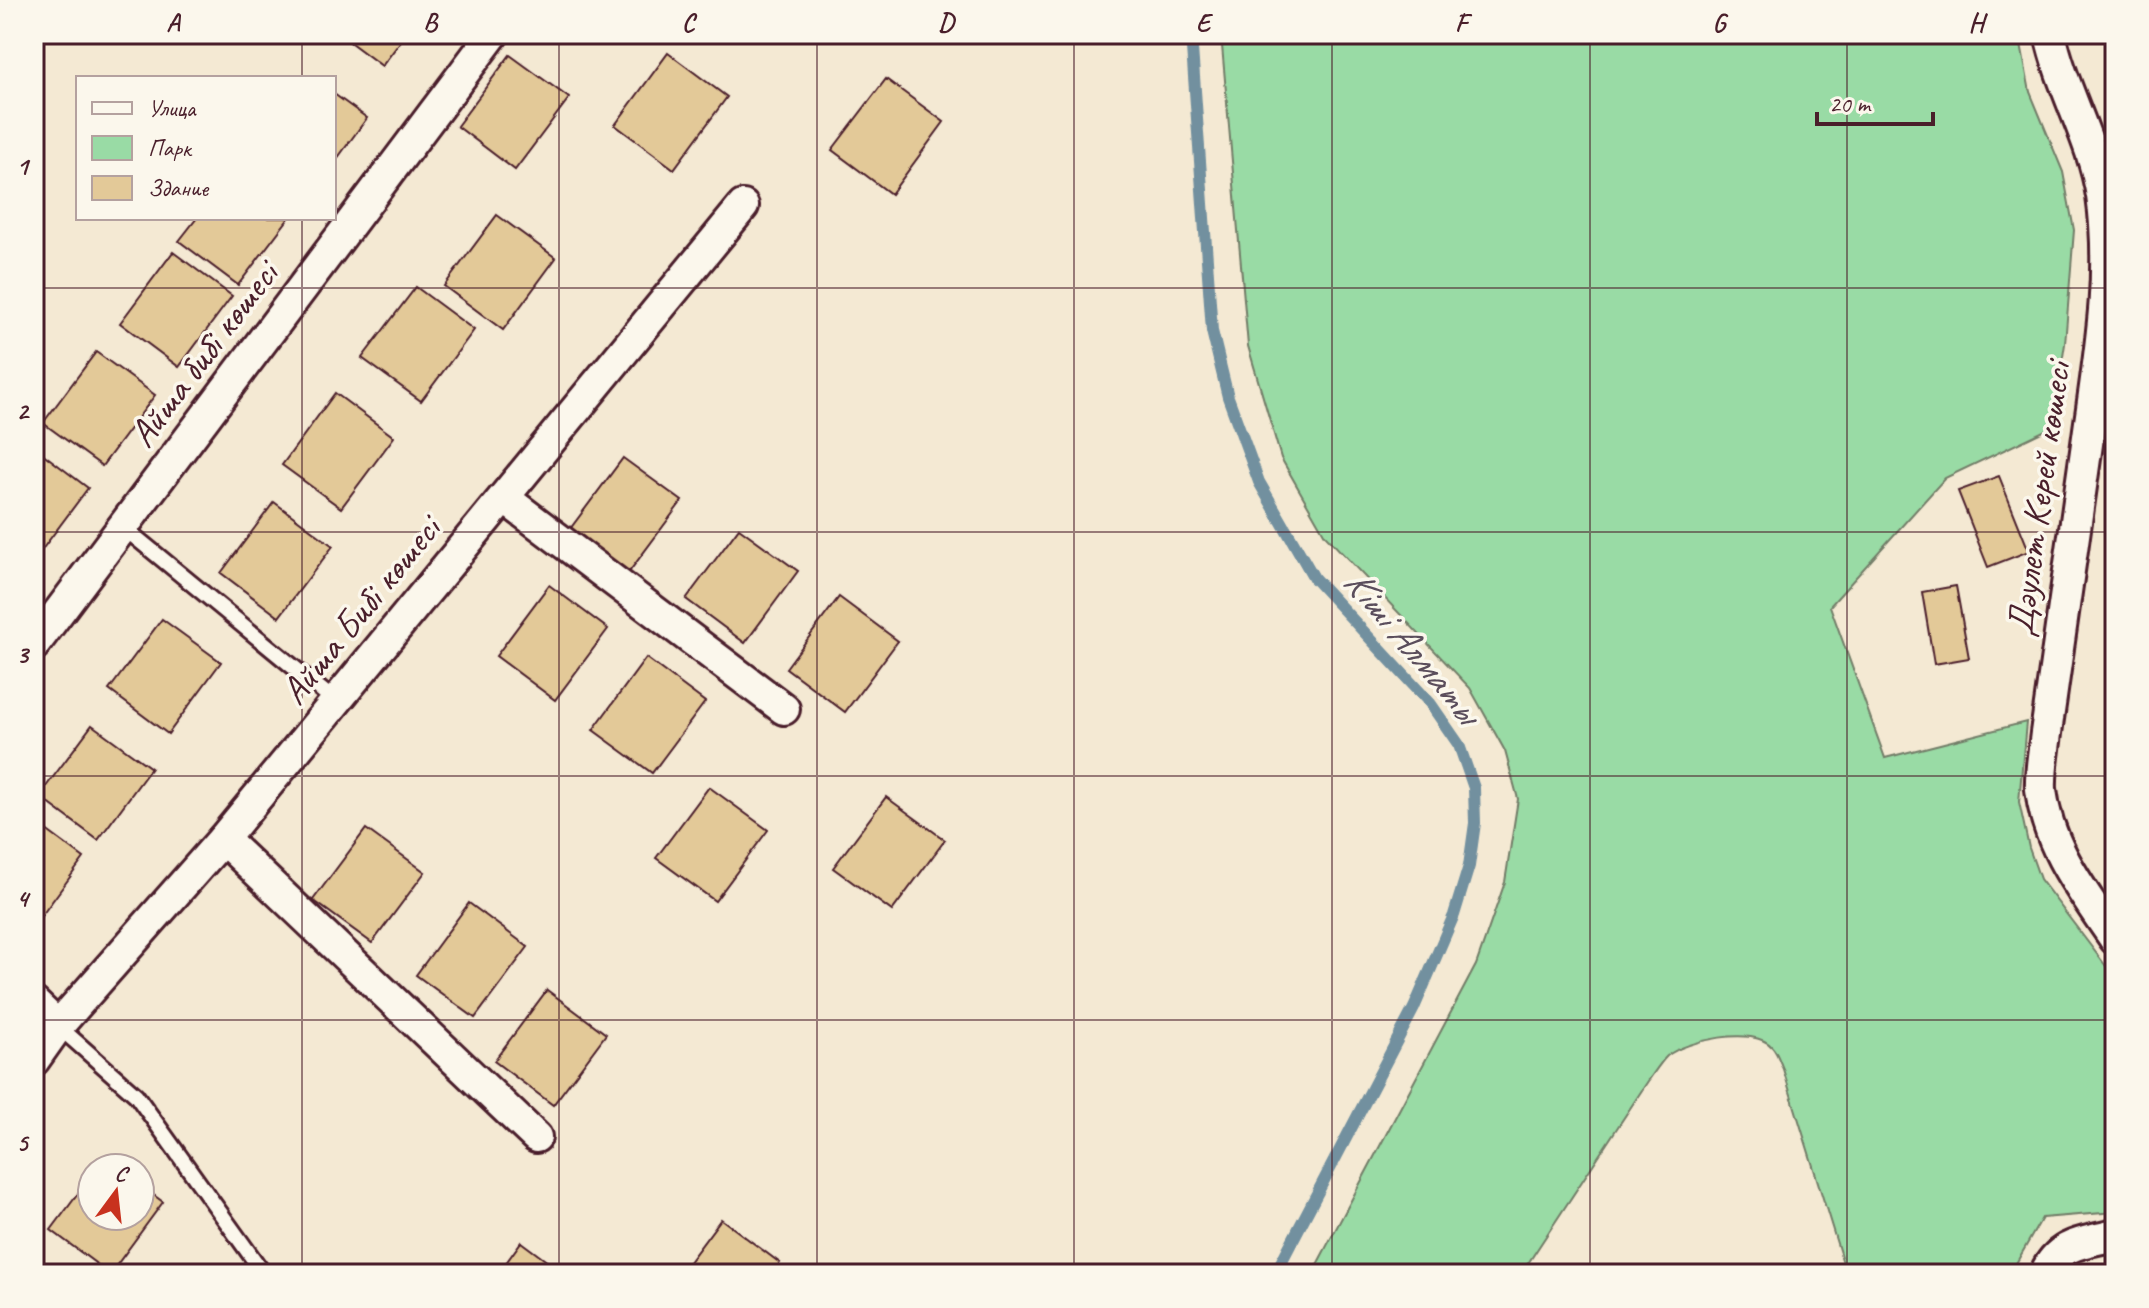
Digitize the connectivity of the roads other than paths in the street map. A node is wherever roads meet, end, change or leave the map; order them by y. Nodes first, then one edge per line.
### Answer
1 (493, 34) edge
2 (2053, 46) edge
3 (743, 206) dead end
4 (504, 498) junction
5 (123, 527) junction
6 (34, 645) edge
7 (336, 702) junction
8 (784, 709) dead end
9 (223, 839) junction
10 (2115, 939) edge
11 (34, 1003) edge
12 (58, 1026) junction
13 (34, 1060) edge
14 (536, 1137) dead end
15 (2115, 1235) edge
16 (264, 1274) edge
17 (2045, 1274) edge

1 - 5 street, Айша бибі көшесі
2 - 10 street, Дәулет Керей көшесі
3 - 4 street, Айша Бибі көшесі
4 - 7 street, Айша Бибі көшесі
4 - 8 street
5 - 6 street, Айша бибі көшесі
5 - 7 lane
7 - 9 street, Айша Бибі көшесі
9 - 12 street, Айша Бибі көшесі
9 - 14 street
11 - 12 street
12 - 13 street, Айша Бибі көшесі
12 - 16 lane
15 - 17 street

